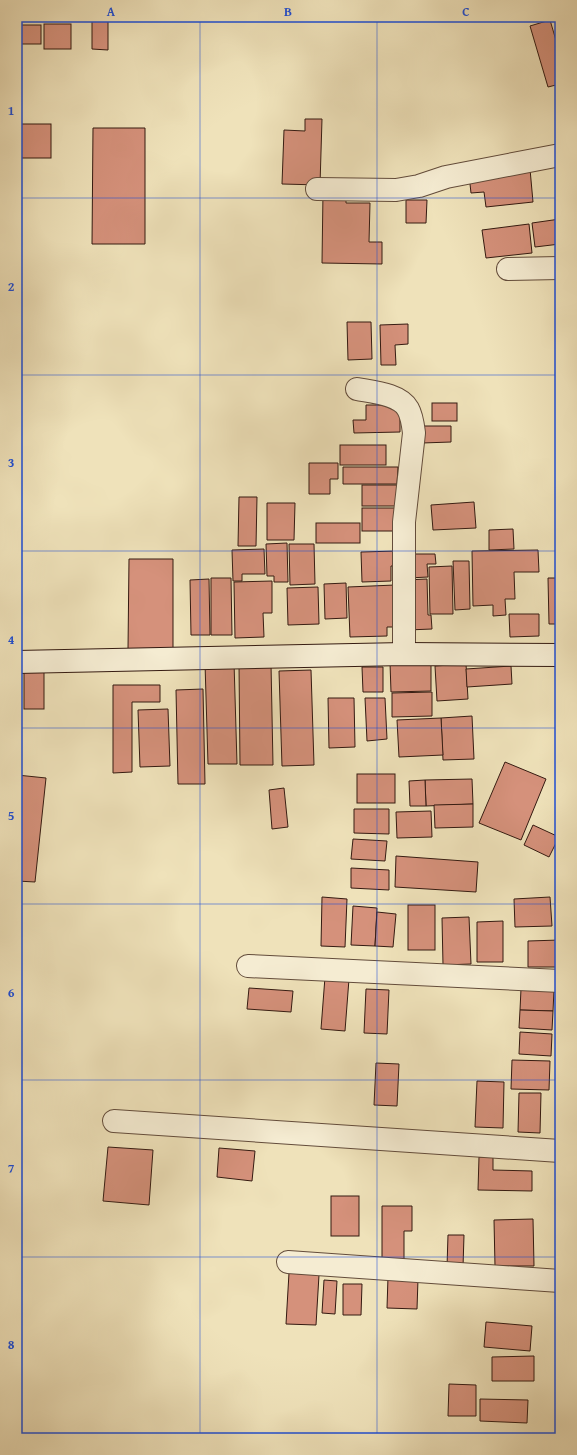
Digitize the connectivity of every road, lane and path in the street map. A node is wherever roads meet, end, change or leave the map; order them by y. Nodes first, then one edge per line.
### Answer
1 (560, 155) edge
2 (317, 189) dead end
3 (560, 268) edge
4 (508, 270) dead end
5 (357, 388) dead end
6 (404, 654) junction
7 (560, 655) edge
8 (17, 662) edge
9 (248, 966) dead end
10 (560, 981) edge
11 (114, 1121) dead end
12 (560, 1151) edge
13 (288, 1262) dead end
14 (560, 1281) edge

1 - 2 street
3 - 4 street
5 - 6 street
6 - 7 street
6 - 8 street
9 - 10 street
11 - 12 street
13 - 14 street

